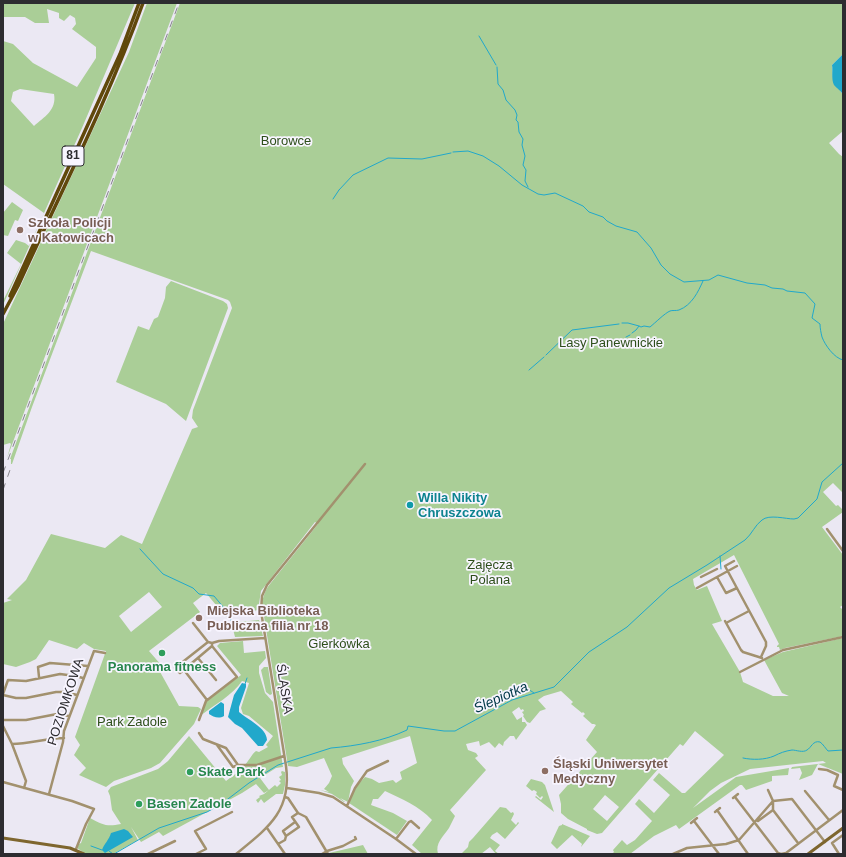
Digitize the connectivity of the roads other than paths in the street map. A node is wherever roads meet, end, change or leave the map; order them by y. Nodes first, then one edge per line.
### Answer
1 (139, 3) edge
2 (143, 3) edge
3 (5, 308) junction
4 (3, 314) edge
5 (365, 464) dead end
6 (827, 529) dead end
7 (843, 551) edge
8 (734, 561) dead end
9 (737, 566) dead end
10 (717, 569) dead end
11 (728, 571) junction
12 (705, 575) junction
13 (702, 577) dead end
14 (717, 577) junction
15 (708, 582) junction
16 (697, 588) dead end
17 (736, 588) junction
18 (749, 610) junction
19 (193, 623) dead end
20 (265, 638) junction
21 (843, 638) edge
22 (208, 642) junction
23 (212, 645) junction
24 (105, 653) dead end
25 (198, 658) junction
26 (762, 658) junction
27 (88, 666) junction
28 (184, 670) junction
29 (740, 672) dead end
30 (39, 677) junction
31 (83, 678) junction
32 (216, 680) dead end
33 (3, 695) edge
34 (77, 695) junction
35 (206, 701) junction
36 (70, 716) junction
37 (3, 720) edge
38 (198, 720) dead end
39 (3, 726) edge
40 (198, 733) dead end
41 (64, 738) junction
42 (12, 744) junction
43 (216, 744) junction
44 (284, 756) junction
45 (388, 761) dead end
46 (238, 765) junction
47 (819, 769) dead end
48 (3, 782) edge
49 (24, 788) junction
50 (288, 788) junction
51 (768, 790) dead end
52 (843, 790) edge
53 (805, 791) dead end
54 (49, 794) junction
55 (735, 796) dead end
56 (285, 797) junction
57 (773, 801) junction
58 (347, 806) junction
59 (720, 808) dead end
60 (773, 810) junction
61 (843, 810) edge
62 (232, 812) dead end
63 (298, 812) junction
64 (829, 820) junction
65 (694, 821) dead end
66 (295, 822) junction
67 (756, 822) junction
68 (267, 828) junction
69 (419, 828) dead end
70 (843, 828) edge
71 (816, 830) junction
72 (843, 835) edge
73 (286, 836) junction
74 (355, 837) dead end
75 (3, 838) edge
76 (396, 839) junction
77 (739, 840) junction
78 (175, 841) dead end
79 (824, 842) junction
80 (798, 843) junction
81 (278, 844) junction
82 (713, 846) junction
83 (76, 849) junction
84 (680, 850) junction
85 (327, 853) edge
86 (84, 854) edge
87 (148, 854) edge
88 (196, 854) edge
89 (236, 854) edge
90 (285, 854) edge
91 (322, 854) edge
92 (416, 854) edge
93 (673, 854) edge
94 (682, 854) edge
95 (719, 854) edge
96 (748, 854) edge
97 (810, 854) edge
98 (839, 854) edge

1 - 3 main road, 81
2 - 3 main road, 81
3 - 4 main road, 81
5 - 20 street, ŚLĄSKA
6 - 7 street
8 - 11 street
9 - 11 street
10 - 12 street
11 - 14 street
11 - 17 street
12 - 13 street
12 - 15 street
14 - 15 street
14 - 17 street
15 - 16 street
17 - 18 street
18 - 26 street
18 - 26 street
19 - 22 street
20 - 23 street
20 - 44 street, ŚLĄSKA
21 - 26 street
22 - 23 street
22 - 28 street
23 - 25 street
23 - 35 street
24 - 27 street, POZIOMKOWA
25 - 28 street
25 - 32 street
26 - 29 street
27 - 30 street
27 - 31 street, POZIOMKOWA
28 - 35 street
30 - 31 street
30 - 33 street
31 - 34 street, POZIOMKOWA
33 - 34 street
34 - 36 street, POZIOMKOWA
35 - 38 street
36 - 37 street
36 - 41 street, POZIOMKOWA
39 - 42 street
40 - 43 street
41 - 42 street
41 - 54 street, POZIOMKOWA
42 - 49 street
43 - 46 street
43 - 46 street
44 - 46 street
44 - 50 street, ŚLĄSKA
45 - 58 street
47 - 52 street
48 - 49 street
49 - 54 street
50 - 56 street, ŚLĄSKA
50 - 58 street
51 - 57 street
53 - 64 street
54 - 83 street
55 - 67 street
56 - 63 street
56 - 68 street, ŚLĄSKA
57 - 60 street
57 - 67 street
57 - 71 street
58 - 76 street
59 - 77 street
60 - 67 street
60 - 80 street
61 - 64 street
62 - 88 street
63 - 66 street
63 - 85 street
64 - 71 street
65 - 82 street
66 - 73 street
66 - 73 street
67 - 77 street
67 - 80 street
68 - 81 street
68 - 89 street, ŚLĄSKA
69 - 76 street
70 - 79 street
71 - 79 street
71 - 80 street
72 - 98 street
73 - 81 street
74 - 85 street
75 - 83 street
76 - 92 street
77 - 82 street
77 - 96 street
78 - 87 street
79 - 97 street
81 - 90 street
82 - 84 street
82 - 95 street
83 - 86 street
84 - 93 street
84 - 94 street
85 - 91 street

